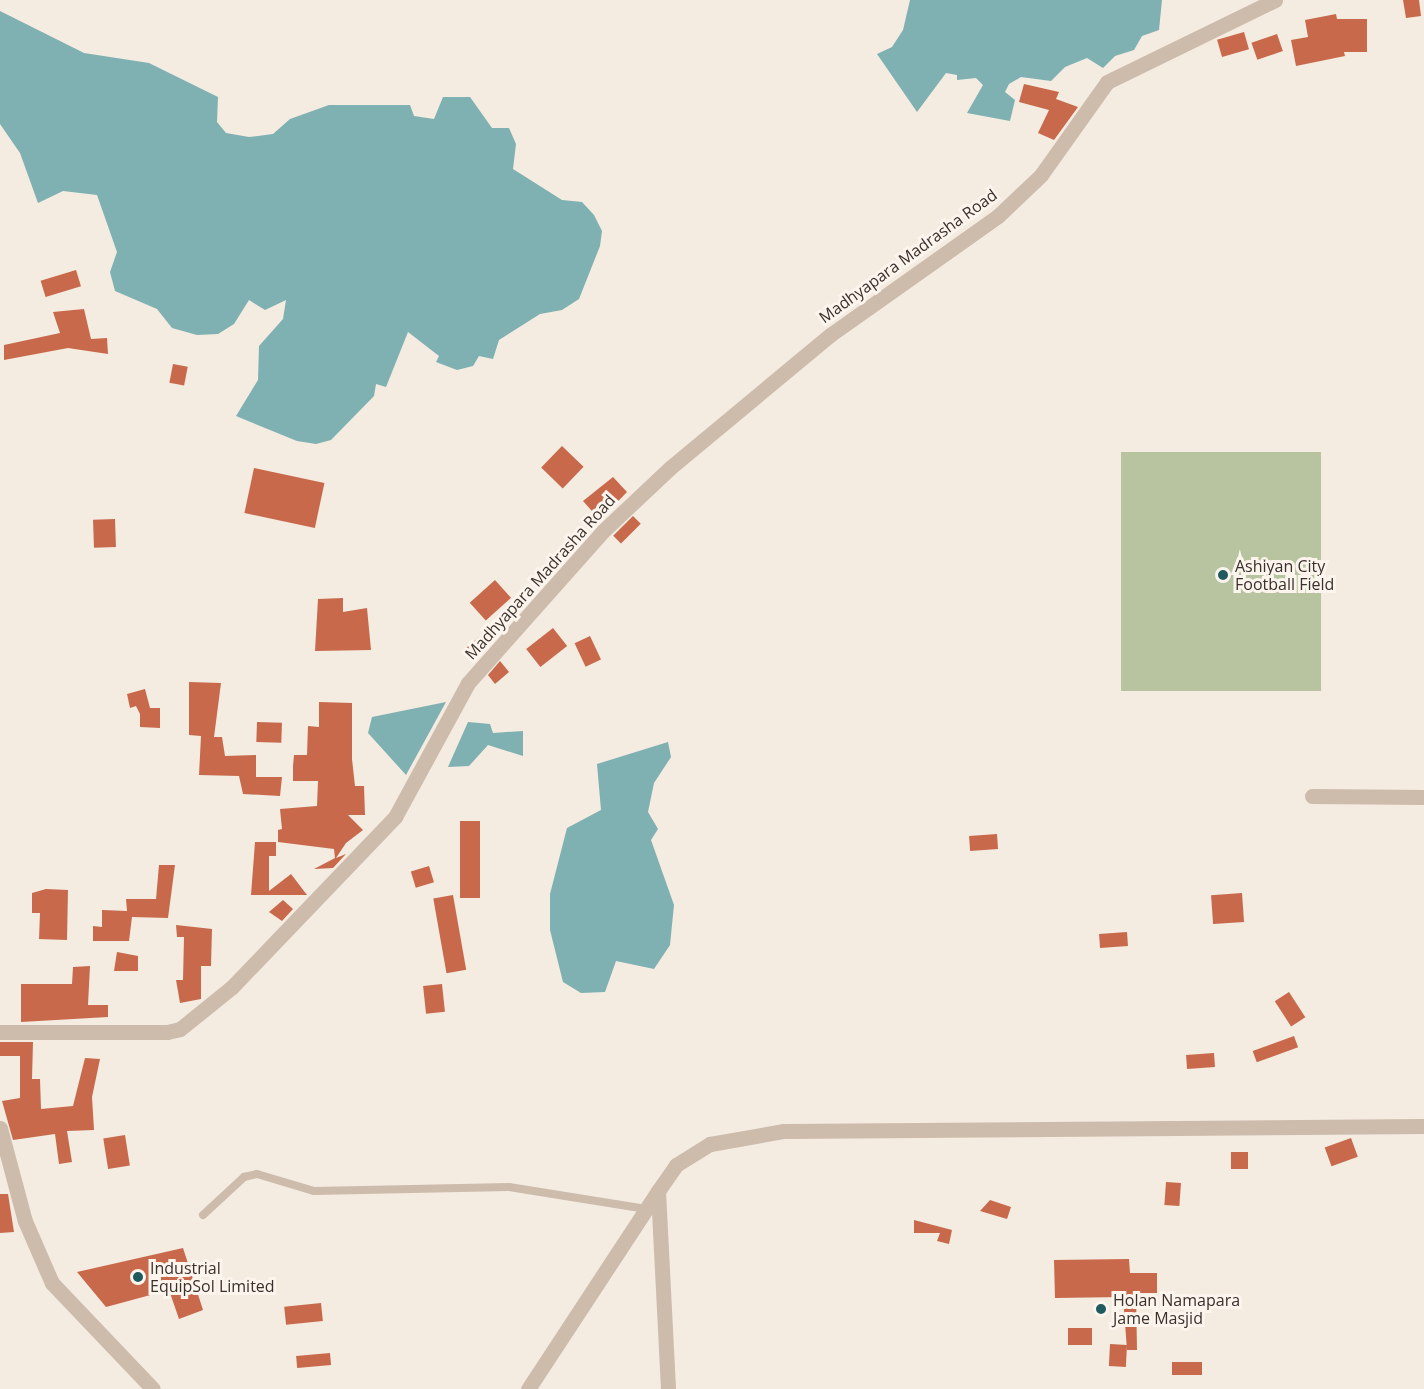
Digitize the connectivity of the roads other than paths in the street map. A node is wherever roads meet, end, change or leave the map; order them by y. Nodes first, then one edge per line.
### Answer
1 (1275, 0) edge
2 (1312, 796) dead end
3 (1424, 797) edge
4 (0, 1032) edge
5 (1424, 1126) edge
6 (0, 1128) edge
7 (658, 1191) junction
8 (648, 1210) junction
9 (203, 1215) dead end
10 (153, 1389) edge
11 (528, 1389) edge
12 (668, 1389) edge

1 - 4 street, Madhyapara Madrasha Road
2 - 3 street
5 - 7 street
6 - 10 street
7 - 8 street
7 - 12 street
8 - 9 lane
8 - 11 street

